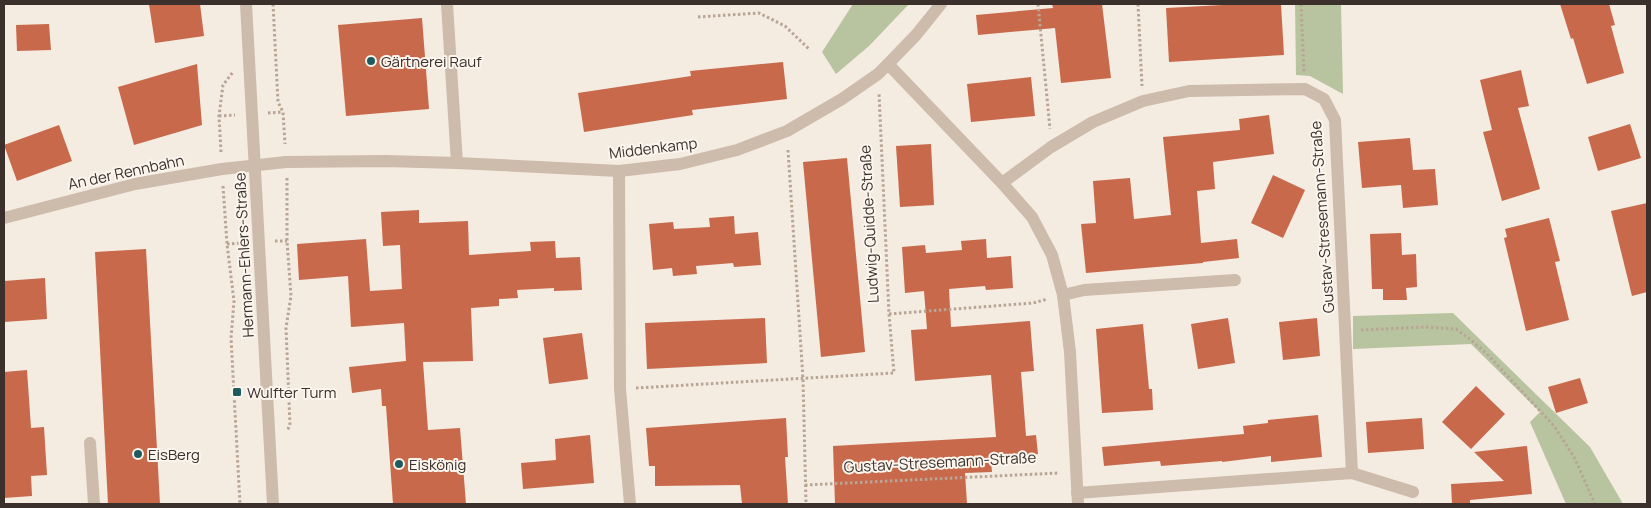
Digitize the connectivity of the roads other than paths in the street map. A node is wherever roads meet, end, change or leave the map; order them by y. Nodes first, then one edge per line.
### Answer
1 (246, 4) edge
2 (447, 4) edge
3 (941, 4) edge
4 (888, 64) junction
5 (457, 163) junction
6 (256, 165) junction
7 (619, 171) junction
8 (1002, 183) junction
9 (4, 218) edge
10 (1235, 280) dead end
11 (1063, 295) junction
12 (90, 443) dead end
13 (1352, 473) junction
14 (1413, 492) dead end
15 (1077, 498) edge
16 (94, 504) edge
17 (273, 504) edge
18 (630, 504) edge

1 - 6 street, Hermann-Ehlers-Straße
2 - 5 street
3 - 4 street, Middenkamp
4 - 7 street, Middenkamp
4 - 8 street
5 - 6 street, Middenkamp
5 - 7 street, Middenkamp
6 - 9 street, An der Rennbahn
6 - 17 street, Hermann-Ehlers-Straße
7 - 18 street
8 - 11 street
8 - 13 street, Gustav-Stresemann-Straße
10 - 11 street
11 - 15 street
12 - 16 street
13 - 14 street
13 - 15 street

